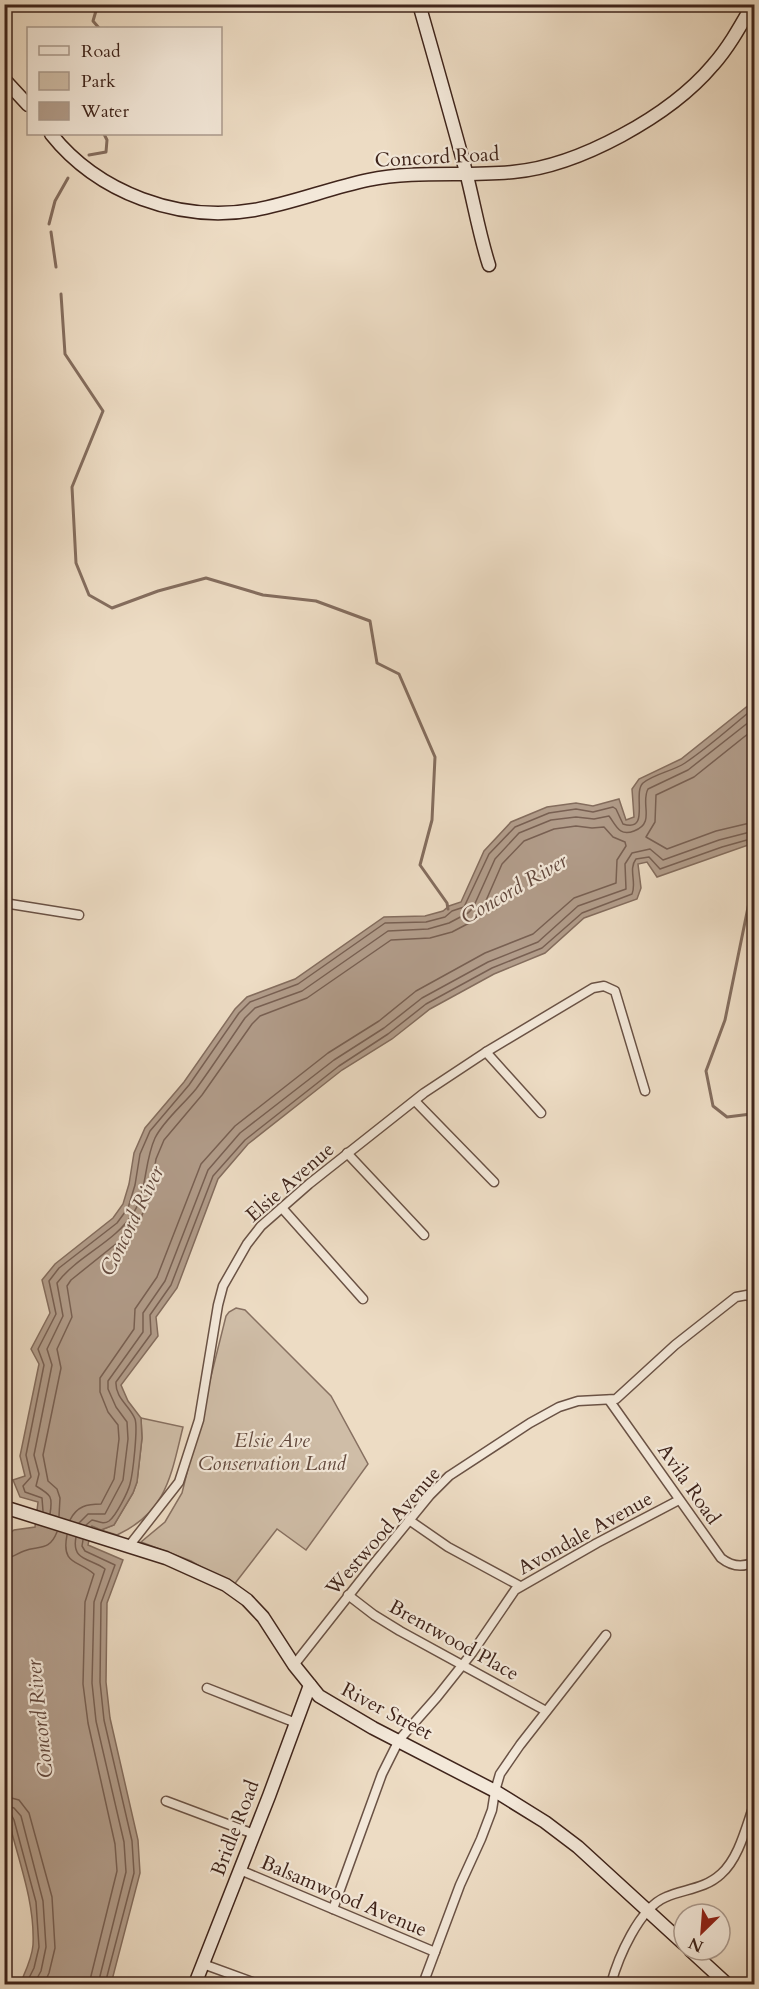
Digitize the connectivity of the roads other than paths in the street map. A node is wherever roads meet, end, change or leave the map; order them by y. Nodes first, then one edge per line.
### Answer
1 (419, 4) edge
2 (753, 4) edge
3 (4, 79) edge
4 (27, 104) edge
5 (52, 135) edge
6 (466, 173) junction
7 (489, 265) dead end
8 (4, 903) edge
9 (79, 915) dead end
10 (486, 1052) junction
11 (645, 1091) dead end
12 (415, 1101) junction
13 (541, 1113) dead end
14 (347, 1153) junction
15 (494, 1182) dead end
16 (282, 1208) junction
17 (424, 1235) dead end
18 (363, 1299) dead end
19 (753, 1301) edge
20 (609, 1400) junction
21 (679, 1500) junction
22 (4, 1507) edge
23 (409, 1520) junction
24 (129, 1546) junction
25 (754, 1562) edge
26 (520, 1586) junction
27 (348, 1594) junction
28 (606, 1635) dead end
29 (463, 1664) junction
30 (294, 1665) junction
31 (309, 1685) junction
32 (207, 1688) dead end
33 (546, 1711) junction
34 (296, 1723) junction
35 (399, 1740) junction
36 (495, 1791) junction
37 (166, 1801) dead end
38 (754, 1805) edge
39 (254, 1834) junction
40 (240, 1870) junction
41 (333, 1909) junction
42 (648, 1911) junction
43 (672, 1933) edge
44 (435, 1952) junction
45 (703, 1962) edge
46 (203, 1964) junction
47 (195, 1984) edge
48 (258, 1984) edge
49 (423, 1984) edge
50 (611, 1984) edge
51 (727, 1984) edge

1 - 6 main road
2 - 6 main road, Concord Road
3 - 4 main road
5 - 6 main road, Concord Road
6 - 7 main road
8 - 9 street
10 - 11 street, Elsie Avenue
10 - 12 street, Elsie Avenue
10 - 13 street
12 - 14 street, Elsie Avenue
12 - 15 street
14 - 16 street, Elsie Avenue
14 - 17 street
16 - 18 street
16 - 24 street, Elsie Avenue
19 - 20 street, Westwood Avenue
20 - 21 street, Avila Road
20 - 23 street, Westwood Avenue
21 - 25 street, Avila Road
21 - 26 street, Avondale Avenue
22 - 24 main road, River Street
23 - 26 street
23 - 27 street, Westwood Avenue
24 - 30 main road, River Street
26 - 29 street, Avondale Avenue
27 - 29 street, Brentwood Place
27 - 30 street, Westwood Avenue
28 - 33 street
29 - 33 street, Brentwood Place
29 - 35 street, Avondale Avenue
30 - 31 main road, River Street
31 - 34 main road, Bridle Road
31 - 35 main road, River Street
32 - 34 street
33 - 36 street
34 - 39 main road, Bridle Road
35 - 36 main road, River Street
35 - 41 street, Avondale Avenue
36 - 42 main road, River Street
36 - 44 street
37 - 39 street
38 - 42 street
39 - 40 main road, Bridle Road
40 - 41 street, Balsamwood Avenue
40 - 46 main road, Bridle Road
41 - 44 street, Balsamwood Avenue
42 - 43 main road, River Street
42 - 50 street
44 - 49 street
45 - 51 main road
46 - 47 main road, Bridle Road
46 - 48 street

